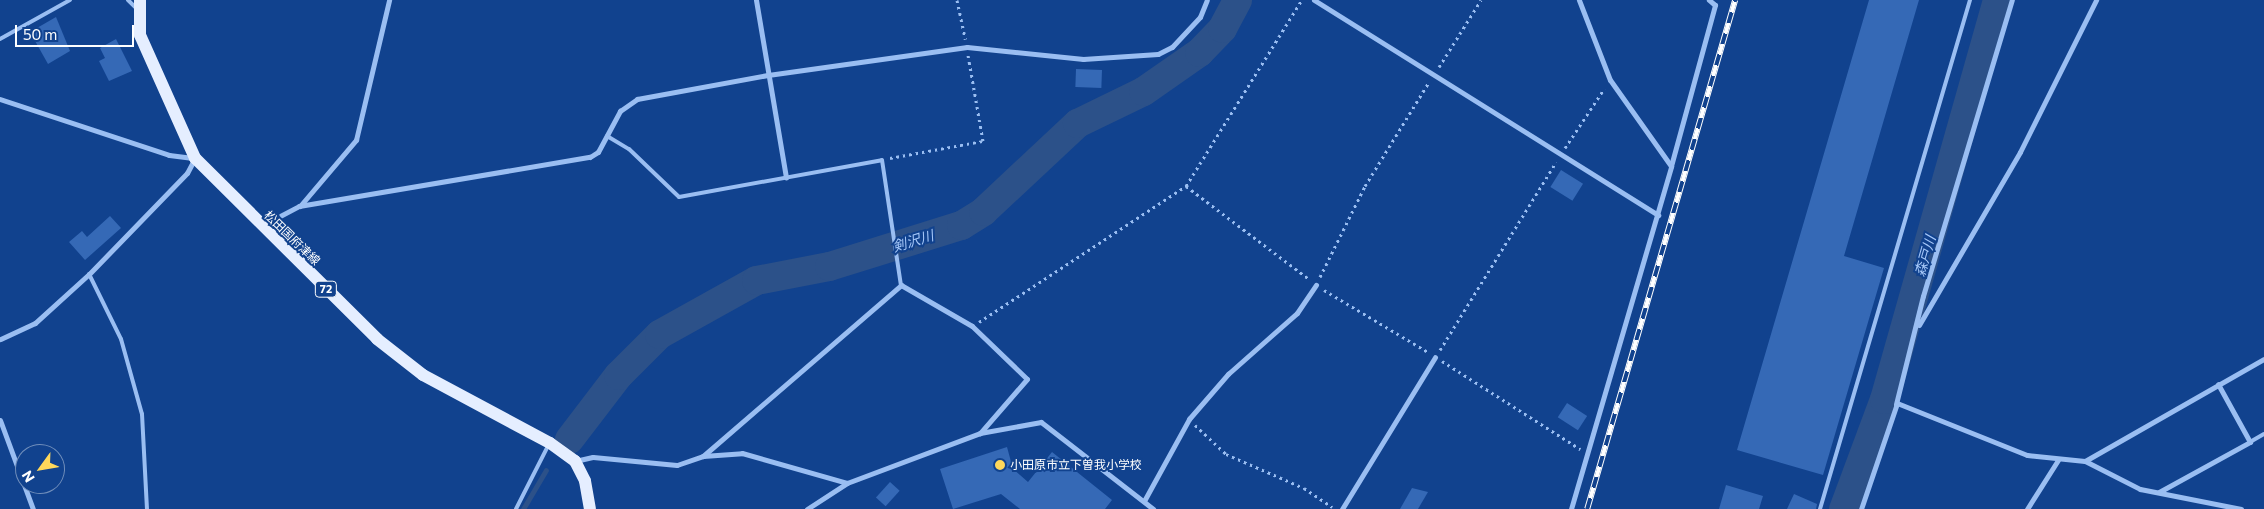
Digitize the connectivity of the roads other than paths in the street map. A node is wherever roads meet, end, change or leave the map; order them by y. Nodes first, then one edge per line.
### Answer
1 (70, 0) edge
2 (128, 0) edge
3 (389, 0) edge
4 (756, 0) edge
5 (1207, 0) edge
6 (1314, 0) edge
7 (1579, 0) edge
8 (1709, 0) edge
9 (1970, 0) edge
10 (2012, 0) edge
11 (2094, 1) edge
12 (139, 5) edge
13 (0, 39) edge
14 (768, 75) junction
15 (0, 99) edge
16 (607, 136) junction
17 (195, 158) junction
18 (1671, 166) junction
19 (786, 178) junction
20 (299, 206) junction
21 (1658, 215) junction
22 (260, 227) junction
23 (89, 274) junction
24 (901, 285) junction
25 (1316, 285) road end
26 (1916, 330) junction
27 (0, 339) edge
28 (1435, 356) road end
29 (2264, 359) edge
30 (2218, 384) junction
31 (1896, 405) junction
32 (0, 420) edge
33 (980, 433) junction
34 (2264, 434) edge
35 (2250, 442) junction
36 (550, 443) junction
37 (703, 456) junction
38 (2058, 460) junction
39 (575, 461) junction
40 (2085, 461) junction
41 (847, 483) junction
42 (2159, 492) junction
43 (1144, 501) junction
44 (2213, 507) edge
45 (33, 509) edge
46 (147, 509) edge
47 (516, 509) edge
48 (590, 509) edge
49 (808, 509) edge
50 (1153, 509) edge
51 (1342, 509) edge
52 (1571, 509) edge
53 (1820, 509) edge
54 (1861, 509) edge
55 (2026, 509) edge
56 (2241, 509) edge

1 - 13 lane
2 - 12 lane
3 - 20 street
4 - 14 street
5 - 14 street
6 - 21 street
7 - 18 street
8 - 18 street
9 - 53 lane
10 - 26 street
11 - 26 street
12 - 17 main road, 松田国府津線 / 72
14 - 16 street
14 - 19 street
15 - 17 street
16 - 19 lane
16 - 20 street
17 - 22 main road, 松田国府津線 / 72
17 - 23 street
18 - 21 street
19 - 24 lane
20 - 22 street
21 - 52 street
22 - 36 main road, 松田国府津線 / 72
23 - 27 street
23 - 46 lane
24 - 33 street
24 - 37 street
25 - 43 street
26 - 31 street
28 - 51 street
29 - 30 street
30 - 35 street
30 - 40 street
31 - 38 street
31 - 54 street
32 - 45 street
33 - 41 street
33 - 43 street
34 - 35 lane
35 - 42 street
36 - 39 main road, 松田国府津線 / 72
36 - 47 lane
37 - 39 street
37 - 41 street
38 - 40 street
38 - 55 street
39 - 48 main road, 松田国府津線 / 72
40 - 42 street
41 - 49 street
42 - 44 street
43 - 50 street
44 - 56 street

